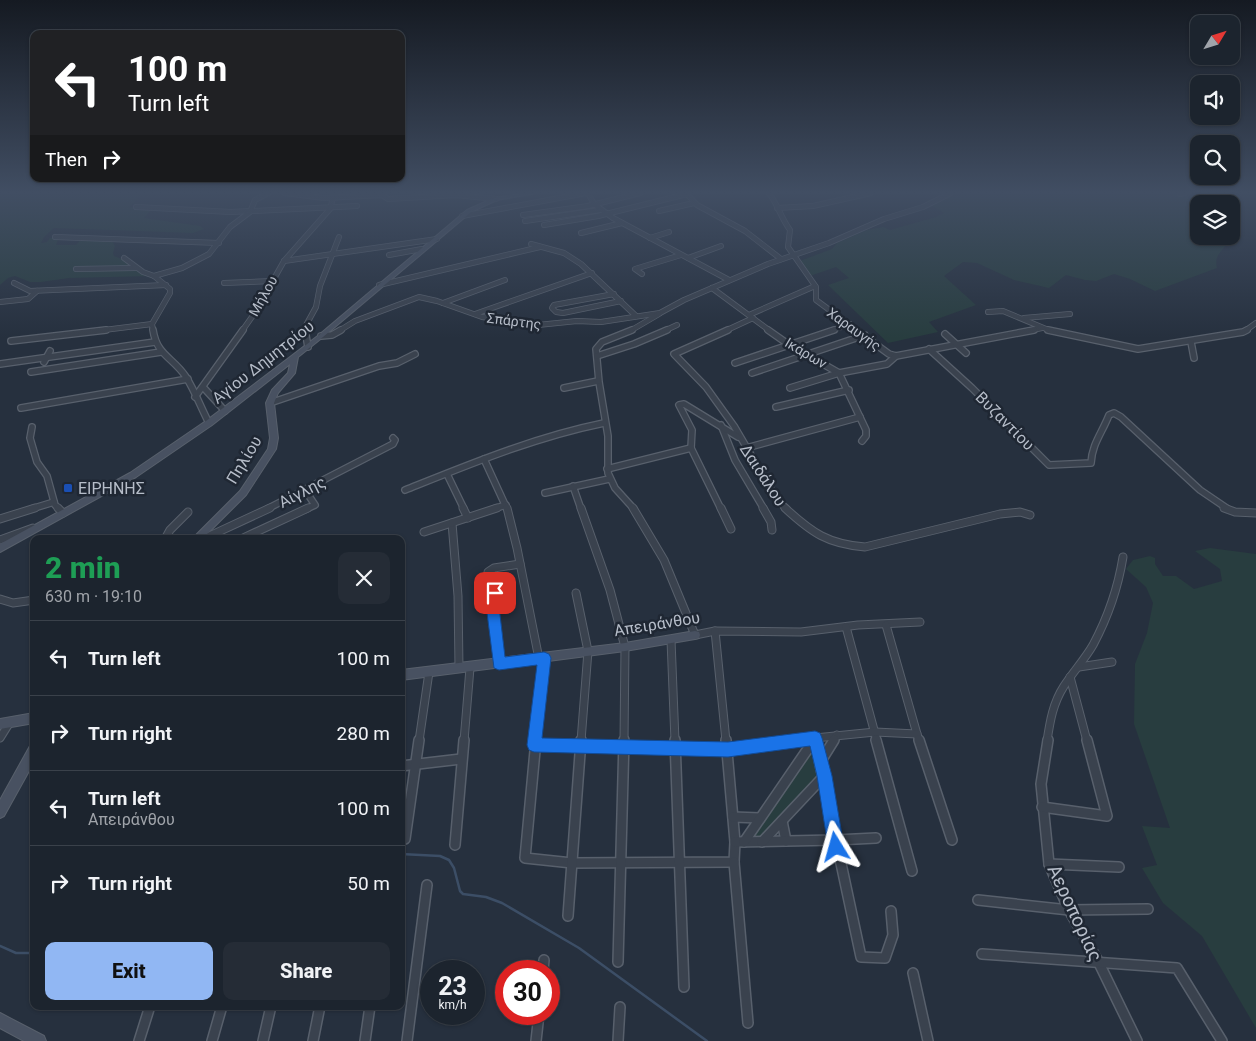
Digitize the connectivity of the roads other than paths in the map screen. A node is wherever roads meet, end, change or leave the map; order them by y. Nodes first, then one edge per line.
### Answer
1 (189, 242) edge
2 (301, 242) edge
3 (337, 242) edge
4 (425, 242) edge
5 (434, 242) edge
6 (657, 242) edge
7 (758, 242) edge
8 (789, 242) edge
9 (832, 242) edge
10 (219, 243) joint
11 (531, 244) dead end
12 (721, 246) dead end
13 (540, 247) junction
14 (422, 249) junction
15 (333, 254) junction
16 (681, 254) junction
17 (389, 255) dead end
18 (793, 255) junction
19 (124, 258) dead end
20 (688, 258) junction
21 (781, 259) junction
22 (284, 261) junction
23 (136, 268) junction
24 (76, 269) dead end
25 (592, 272) junction
26 (642, 274) dead end
27 (154, 276) junction
28 (272, 280) junction
29 (505, 280) dead end
30 (729, 280) junction
31 (14, 283) dead end
32 (224, 283) dead end
33 (166, 285) junction
34 (380, 286) junction
35 (815, 286) junction
36 (712, 288) junction
37 (37, 291) junction
38 (614, 294) junction
39 (621, 300) junction
40 (0, 302) edge
41 (443, 303) junction
42 (988, 312) dead end
43 (660, 313) junction
44 (1070, 314) dead end
45 (474, 315) junction
46 (636, 316) junction
47 (751, 316) junction
48 (1023, 318) junction
49 (1256, 323) edge
50 (152, 324) junction
51 (850, 324) junction
52 (677, 325) dead end
53 (1042, 328) junction
54 (945, 334) dead end
55 (865, 335) junction
56 (321, 336) junction
57 (11, 341) dead end
58 (155, 342) junction
59 (1191, 342) junction
60 (788, 344) junction
61 (957, 344) junction
62 (308, 347) junction
63 (929, 349) junction
64 (50, 351) dead end
65 (161, 352) junction
66 (966, 353) dead end
67 (415, 354) dead end
68 (805, 354) junction
69 (295, 356) junction
70 (597, 356) junction
71 (896, 356) junction
72 (1194, 358) dead end
73 (45, 360) junction
74 (735, 363) dead end
75 (0, 364) edge
76 (31, 372) dead end
77 (752, 373) dead end
78 (839, 373) junction
79 (188, 379) junction
80 (598, 381) junction
81 (202, 387) junction
82 (564, 388) dead end
83 (790, 388) dead end
84 (848, 390) junction
85 (195, 397) junction
86 (270, 403) junction
87 (776, 407) dead end
88 (21, 408) dead end
89 (225, 411) junction
90 (860, 417) junction
91 (209, 423) junction
92 (604, 423) junction
93 (721, 425) junction
94 (32, 427) dead end
95 (393, 438) dead end
96 (739, 438) junction
97 (862, 441) dead end
98 (691, 448) junction
99 (746, 448) junction
100 (484, 459) junction
101 (608, 468) junction
102 (447, 474) junction
103 (609, 478) junction
104 (573, 486) junction
105 (305, 490) junction
106 (406, 490) dead end
107 (545, 494) dead end
108 (54, 502) junction
109 (506, 505) junction
110 (188, 512) dead end
111 (63, 513) junction
112 (1256, 513) edge
113 (1030, 515) dead end
114 (468, 518) junction
115 (0, 519) edge
116 (452, 523) junction
117 (41, 525) junction
118 (731, 528) dead end
119 (772, 530) dead end
120 (424, 532) dead end
121 (167, 535) edge
122 (199, 535) edge
123 (211, 535) edge
124 (250, 535) edge
125 (0, 540) edge
126 (0, 548) edge
127 (1123, 557) dead end
128 (520, 564) junction
129 (576, 592) dead end
130 (0, 599) edge
131 (30, 601) edge
132 (920, 622) dead end
133 (886, 625) junction
134 (846, 627) junction
135 (715, 631) junction
136 (695, 634) junction
137 (671, 640) junction
138 (625, 647) junction
139 (588, 651) junction
140 (542, 658) junction
141 (1112, 662) dead end
142 (499, 664) junction
143 (1079, 667) junction
144 (465, 668) junction
145 (429, 672) junction
146 (405, 675) edge
147 (1070, 677) junction
148 (30, 719) edge
149 (5, 723) edge
150 (874, 732) junction
151 (917, 734) junction
152 (836, 735) junction
153 (0, 738) edge
154 (815, 738) junction
155 (797, 740) junction
156 (534, 745) junction
157 (581, 746) junction
158 (625, 746) junction
159 (676, 748) junction
160 (728, 749) junction
161 (802, 756) junction
162 (30, 757) edge
163 (461, 759) junction
164 (821, 761) junction
165 (415, 765) junction
166 (405, 766) edge
167 (824, 776) junction
168 (1042, 807) junction
169 (0, 812) edge
170 (734, 817) junction
171 (760, 818) junction
172 (782, 821) junction
173 (876, 838) dead end
174 (405, 839) dead end
175 (836, 840) junction
176 (952, 840) dead end
177 (786, 841) junction
178 (739, 842) junction
179 (762, 842) junction
180 (455, 845) dead end
181 (622, 861) junction
182 (734, 862) junction
183 (572, 863) junction
184 (678, 863) junction
185 (1049, 864) junction
186 (1119, 867) dead end
187 (912, 871) dead end
188 (427, 885) dead end
189 (978, 900) dead end
190 (1148, 909) dead end
191 (1069, 910) junction
192 (892, 911) dead end
193 (568, 916) dead end
194 (982, 954) dead end
195 (1098, 961) junction
196 (618, 962) dead end
197 (913, 973) dead end
198 (684, 987) dead end
199 (620, 1007) dead end
200 (149, 1010) edge
201 (221, 1010) edge
202 (270, 1010) edge
203 (319, 1010) edge
204 (369, 1010) edge
205 (0, 1020) edge
206 (748, 1023) dead end
207 (538, 1025) edge
208 (35, 1040) edge
209 (138, 1041) edge
210 (212, 1041) edge
211 (263, 1041) edge
212 (313, 1041) edge
213 (365, 1041) edge
214 (407, 1041) edge
215 (536, 1041) edge
216 (618, 1041) edge
217 (928, 1041) edge
218 (1137, 1041) edge
219 (1222, 1041) edge

1 - 10 street
2 - 22 street, Μήλου
3 - 15 street
4 - 15 street
5 - 14 street, Αγίου Δημητρίου
6 - 16 street
7 - 21 street
8 - 18 street, Χαραυγής
9 - 18 street, Σπάρτης
10 - 27 street
11 - 13 street
12 - 20 street
13 - 25 street
13 - 34 street
14 - 17 street
14 - 34 street, Αγίου Δημητρίου
15 - 22 street
15 - 62 street
16 - 20 street
16 - 26 street
18 - 21 street, Σπάρτης
18 - 35 street, Χαραυγής
19 - 23 street
20 - 30 street
21 - 30 street, Σπάρτης
22 - 28 street, Μήλου
23 - 24 street
23 - 27 street
25 - 38 street
25 - 45 street
27 - 33 street
28 - 32 street
28 - 81 street, Μήλου
29 - 41 street
30 - 36 street, Σπάρτης
31 - 37 street
33 - 37 street
33 - 50 street
34 - 56 street, Αγίου Δημητρίου
35 - 47 street
35 - 51 street, Χαραυγής
36 - 43 street, Σπάρτης
36 - 47 street, Ικάρων
37 - 40 street
38 - 39 street
38 - 39 street
39 - 46 street
41 - 45 street, Σπάρτης
41 - 56 street, Σπάρτης
42 - 48 street
43 - 46 street, Σπάρτης
43 - 70 street
44 - 48 street
45 - 46 street, Σπάρτης
47 - 60 street, Ικάρων
47 - 96 street, Δαιδάλου
48 - 53 street
49 - 59 street
50 - 57 street
50 - 58 street
51 - 55 street, Χαραυγής
51 - 60 street
52 - 70 street
53 - 59 street
53 - 61 street
54 - 61 street
55 - 68 street
55 - 71 street, Χαραυγής
56 - 62 street, Αγίου Δημητρίου
58 - 65 street
58 - 73 street
59 - 72 street
60 - 68 street, Ικάρων
60 - 74 street
61 - 63 street
61 - 66 street
62 - 69 street, Αγίου Δημητρίου
63 - 71 street
63 - 112 street, Βυζαντίου
64 - 73 street
65 - 76 street
65 - 79 street
67 - 86 street
68 - 77 street
68 - 78 street, Ικάρων
69 - 86 street
69 - 89 street, Αγίου Δημητρίου
70 - 80 street
71 - 78 street
73 - 75 street
78 - 83 street
78 - 84 street, Ικάρων
79 - 85 street
79 - 88 street
80 - 82 street
80 - 92 street
81 - 85 street, Μήλου
81 - 89 street
84 - 87 street
84 - 90 street, Ικάρων
85 - 91 street
86 - 122 street, Πηλίου
89 - 91 street, Αγίου Δημητρίου
90 - 97 street, Ικάρων
90 - 99 street
91 - 111 street, Αγίου Δημητρίου
92 - 100 street
92 - 101 street
93 - 96 street
93 - 98 street
93 - 119 street
94 - 108 street
95 - 105 street, Αίγλης
96 - 99 street, Δαιδάλου
98 - 101 street
98 - 118 street
99 - 113 street, Δαιδάλου
100 - 102 street
100 - 109 street
101 - 103 street
102 - 106 street
102 - 114 street
103 - 104 street
103 - 136 street
104 - 107 street
104 - 138 street
105 - 123 street, Αίγλης
105 - 124 street
108 - 111 street
108 - 115 street
109 - 114 street
109 - 128 street
110 - 121 street
111 - 117 street, Αγίου Δημητρίου
114 - 116 street
116 - 120 street
116 - 144 street
117 - 125 street
117 - 126 street, Αγίου Δημητρίου
127 - 143 street, Αεροπορίας
128 - 140 street
128 - 142 street
129 - 139 street
130 - 131 street
132 - 133 street, Απειράνθου
133 - 134 street, Απειράνθου
133 - 151 street
134 - 135 street, Απειράνθου
134 - 150 street
135 - 136 street, Απειράνθου
135 - 160 street
136 - 137 street, Απειράνθου
137 - 138 street, Απειράνθου
137 - 159 street
138 - 139 street, Απειράνθου
138 - 158 street
139 - 140 street, Απειράνθου
139 - 157 street
140 - 142 street, Απειράνθου
140 - 156 street
141 - 143 street
142 - 144 street, Απειράνθου
143 - 147 street, Αεροπορίας
144 - 145 street, Απειράνθου
144 - 163 street
145 - 146 street, Απειράνθου
145 - 165 street
147 - 168 street, Αεροπορίας
147 - 168 street
148 - 149 street
149 - 153 street
150 - 151 street
150 - 152 street
150 - 187 street
151 - 176 street
152 - 154 street
152 - 164 street
154 - 155 street
154 - 161 street
154 - 164 street
155 - 160 street
155 - 161 street
156 - 157 street
156 - 183 street
157 - 158 street
157 - 183 street
158 - 159 street
158 - 181 street
159 - 160 street
159 - 184 street
160 - 170 street
161 - 171 street
162 - 169 street
163 - 165 street
163 - 180 street
164 - 167 street
165 - 166 street
165 - 174 street
167 - 172 street
167 - 175 street
168 - 185 street, Αεροπορίας
170 - 171 street
170 - 178 street
171 - 178 street
172 - 177 street
172 - 179 street
173 - 175 street
175 - 177 street
175 - 192 street
177 - 179 street
178 - 179 street
178 - 182 street
181 - 183 street
181 - 184 street
181 - 196 street
182 - 184 street
182 - 206 street
183 - 193 street
184 - 198 street
185 - 186 street
185 - 191 street, Αεροπορίας
188 - 214 street
189 - 191 street
190 - 191 street
191 - 195 street, Αεροπορίας
194 - 195 street
195 - 218 street, Αεροπορίας
195 - 219 street
197 - 217 street
199 - 216 street
200 - 209 street
201 - 210 street
202 - 211 street
203 - 212 street
204 - 213 street
205 - 208 street
207 - 215 street

